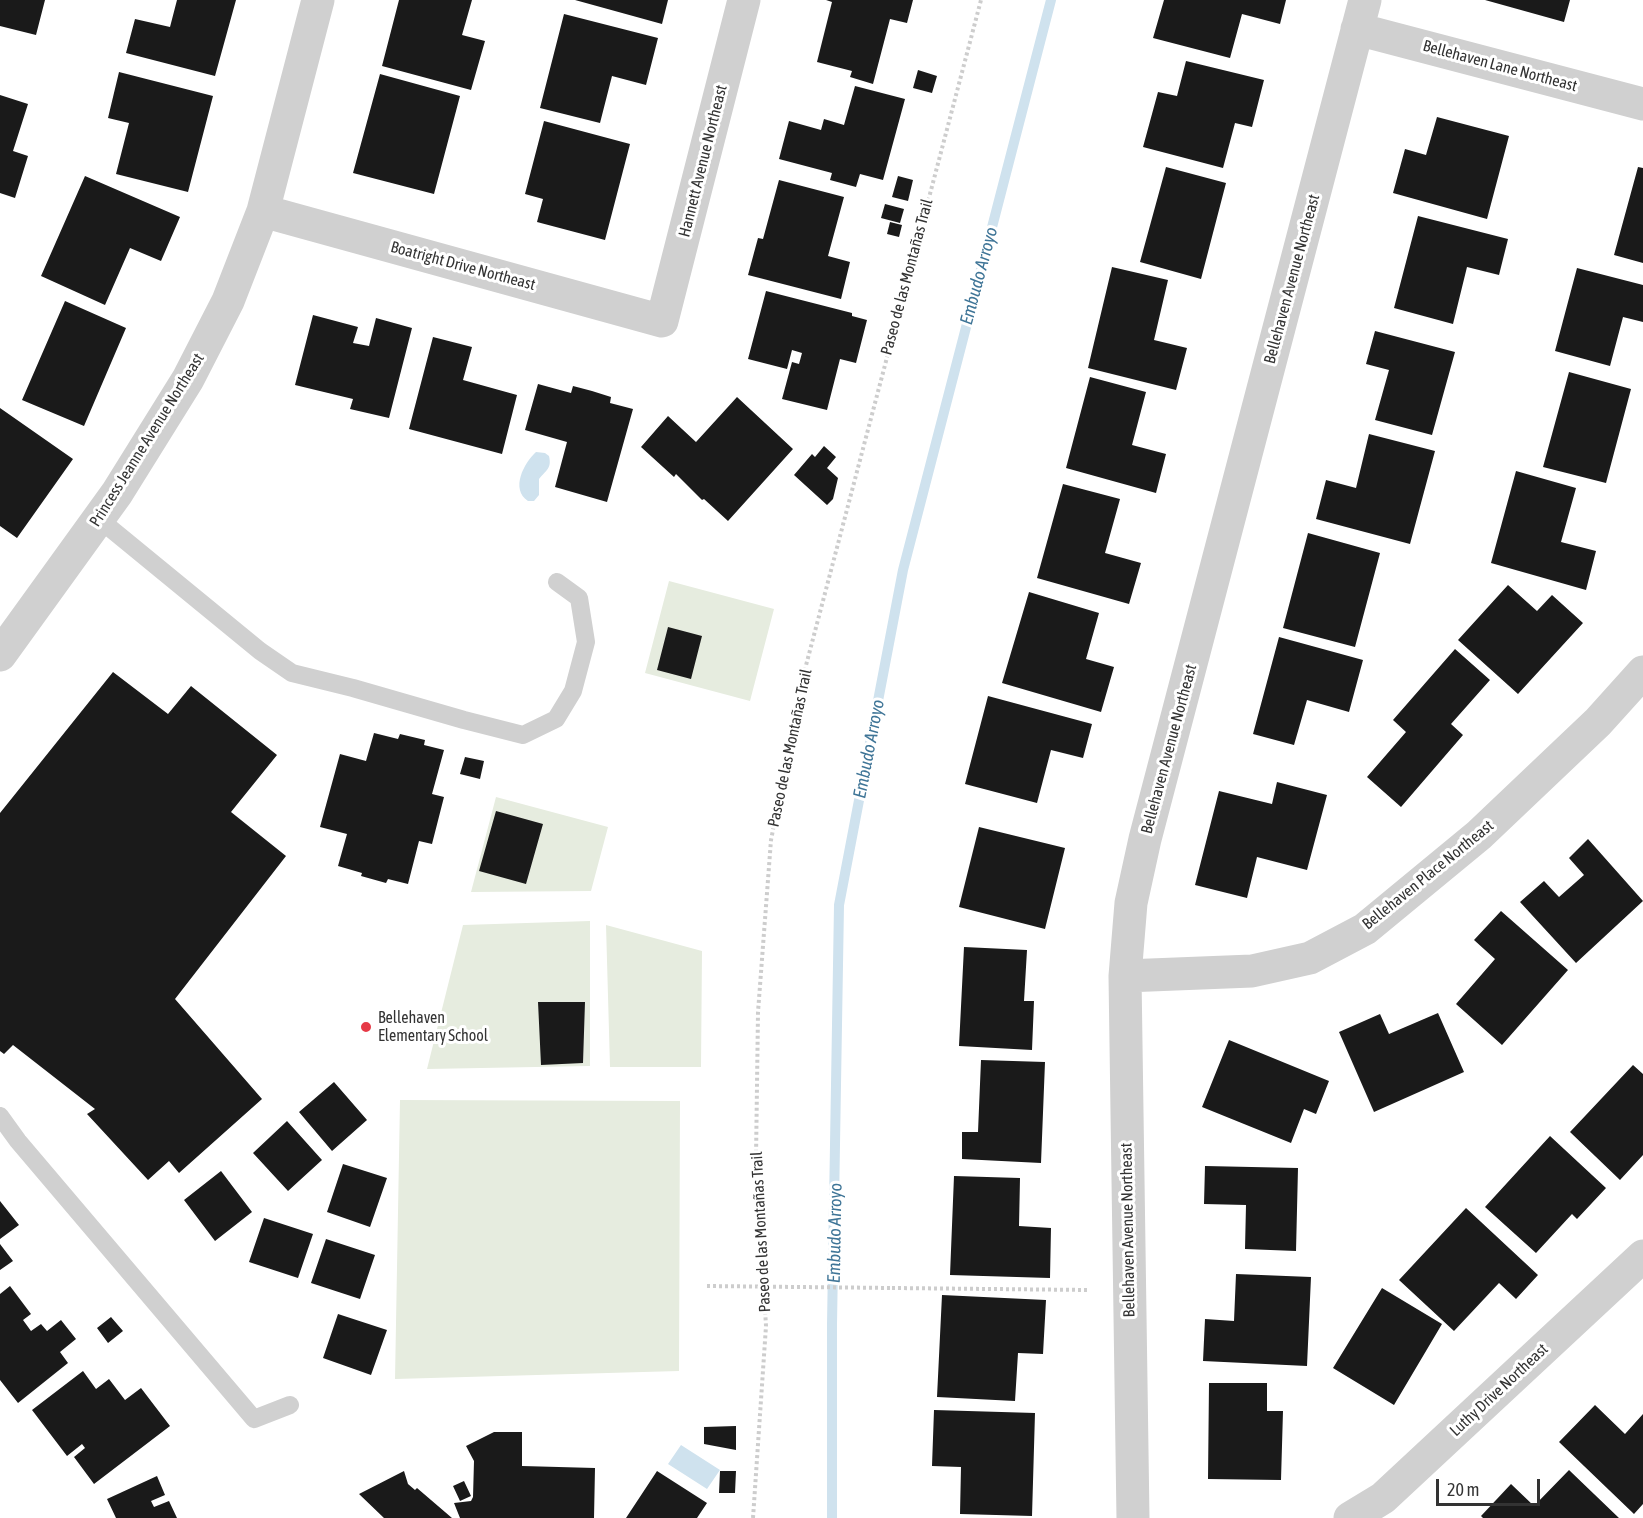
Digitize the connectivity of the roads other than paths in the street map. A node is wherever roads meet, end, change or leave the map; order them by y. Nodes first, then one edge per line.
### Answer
1 (318, 0) edge
2 (744, 0) edge
3 (1361, 14) edge
4 (1643, 104) edge
5 (263, 211) junction
6 (662, 321) joint
7 (99, 519) junction
8 (557, 582) dead end
9 (6, 635) edge
10 (1643, 672) edge
11 (1125, 976) junction
12 (0, 1116) edge
13 (1643, 1256) edge
14 (290, 1405) dead end
15 (1392, 1508) edge
16 (1133, 1518) edge
17 (1350, 1518) edge

1 - 5 street, Princess Jeanne Avenue Northeast
2 - 6 street, Hannett Avenue Northeast
3 - 4 street, Bellehaven Lane Northeast
3 - 11 street, Bellehaven Avenue Northeast
5 - 6 street, Boatright Drive Northeast
5 - 7 street, Princess Jeanne Avenue Northeast
7 - 8 lane
7 - 9 street, Princess Jeanne Avenue Northeast
10 - 11 street, Bellehaven Place Northeast
11 - 16 street, Bellehaven Avenue Northeast
12 - 14 lane
13 - 15 street, Luthy Drive Northeast
15 - 17 street, Luthy Drive Northeast

